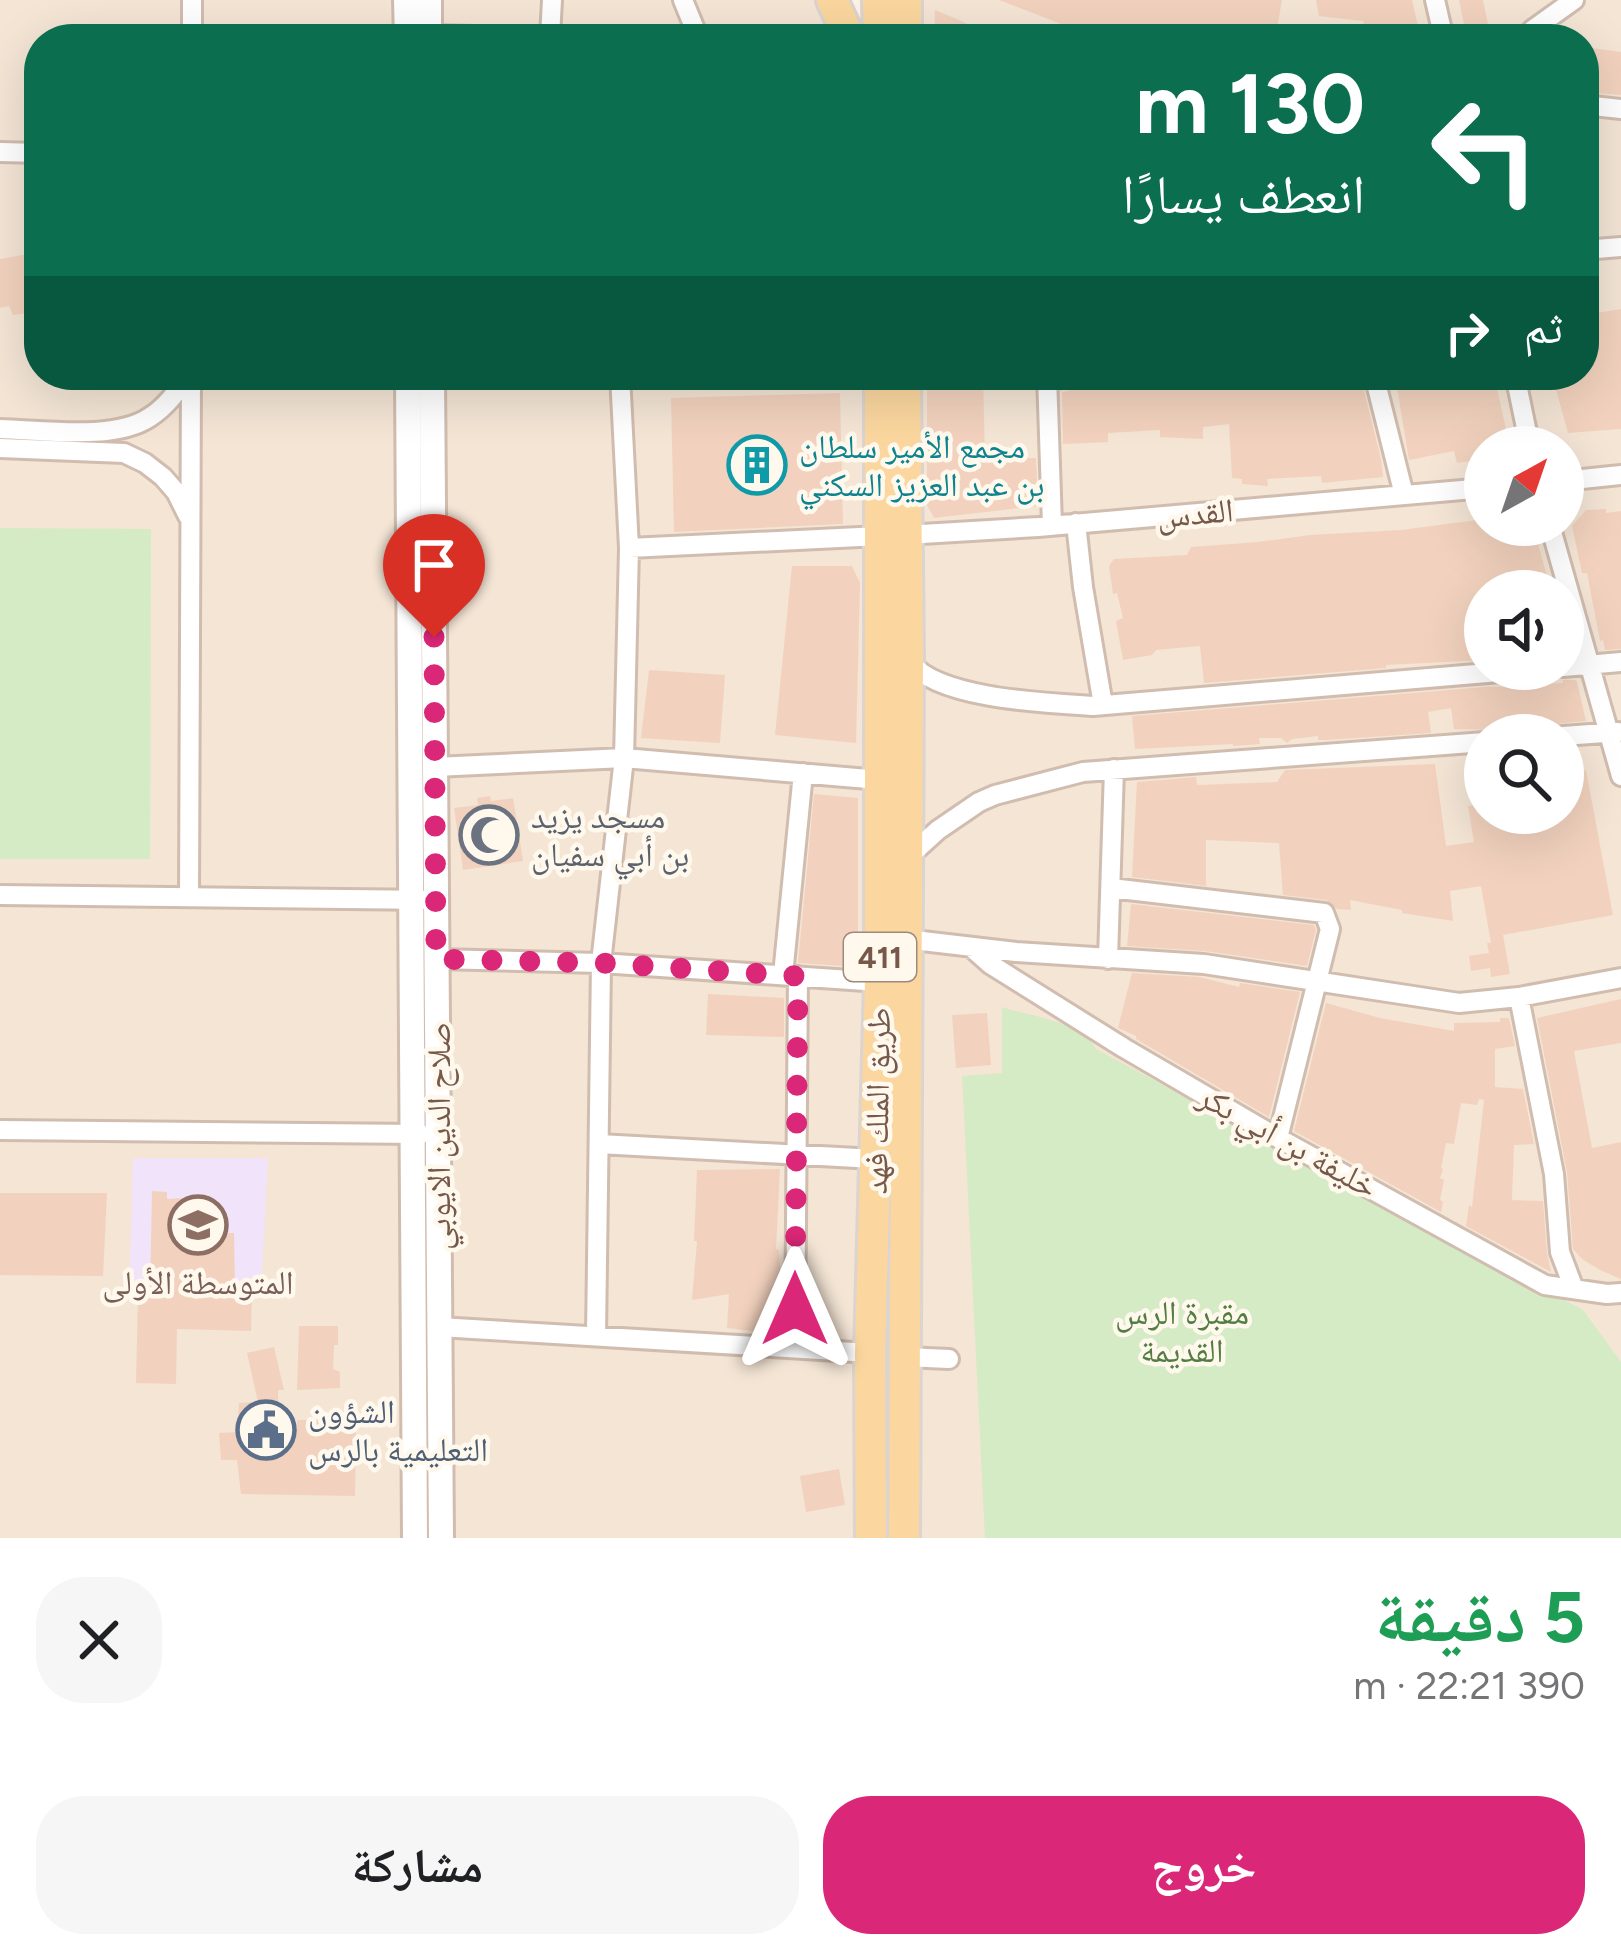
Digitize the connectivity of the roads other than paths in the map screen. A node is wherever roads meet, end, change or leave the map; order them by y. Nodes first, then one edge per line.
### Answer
1 (1574, 0) edge
2 (1539, 24) edge
3 (177, 390) edge
4 (190, 390) edge
5 (409, 390) edge
6 (432, 390) edge
7 (621, 390) edge
8 (881, 390) edge
9 (903, 390) edge
10 (1047, 390) edge
11 (1378, 390) edge
12 (1518, 390) edge
13 (1526, 426) edge
14 (0, 429) edge
15 (0, 448) edge
16 (1621, 475) edge
17 (1584, 479) edge
18 (1464, 490) edge
19 (1404, 495) junction
20 (190, 519) junction
21 (1076, 523) junction
22 (1052, 525) junction
23 (893, 535) junction
24 (1556, 546) edge
25 (629, 548) junction
26 (908, 660) junction
27 (1621, 662) edge
28 (1589, 664) junction
29 (1584, 665) edge
30 (1464, 675) edge
31 (1103, 705) junction
32 (1615, 732) edge
33 (1584, 734) edge
34 (1464, 744) edge
35 (624, 758) junction
36 (435, 766) junction
37 (1114, 769) junction
38 (803, 773) junction
39 (1621, 776) edge
40 (880, 780) junction
41 (906, 859) junction
42 (1111, 888) junction
43 (0, 895) edge
44 (189, 897) junction
45 (424, 899) junction
46 (905, 939) junction
47 (972, 948) junction
48 (436, 959) junction
49 (1108, 959) junction
50 (601, 963) junction
51 (790, 976) junction
52 (1621, 978) edge
53 (880, 982) junction
54 (1316, 982) junction
55 (1519, 997) junction
56 (0, 1130) edge
57 (425, 1134) junction
58 (1278, 1138) junction
59 (599, 1144) junction
60 (795, 1155) junction
61 (885, 1156) junction
62 (1574, 1289) junction
63 (1621, 1293) edge
64 (440, 1328) junction
65 (596, 1336) junction
66 (795, 1348) junction
67 (870, 1353) junction
68 (904, 1357) junction
69 (949, 1359) dead end
70 (415, 1538) edge
71 (441, 1538) edge
72 (871, 1538) edge
73 (904, 1538) edge

1 - 2 street
3 - 14 street
4 - 20 street
5 - 45 street, صلاح الدين الايوبي
6 - 36 street, صلاح الدين الايوبي
7 - 25 street
8 - 23 main road, طريق الملك فهد / 411
9 - 23 main road, طريق الملك فهد / 411
10 - 22 street
11 - 19 street
12 - 13 street
15 - 20 street
16 - 17 street
18 - 19 street, القدس
19 - 21 street, القدس
20 - 44 street
21 - 22 street, القدس
21 - 31 street
22 - 23 street, القدس
23 - 25 street, القدس
23 - 26 main road, طريق الملك فهد / 411
23 - 40 main road, طريق الملك فهد / 411
24 - 28 street
25 - 35 street
26 - 31 street
26 - 41 main road, طريق الملك فهد / 411
27 - 28 street
28 - 29 street
28 - 32 street
30 - 31 street
32 - 33 street
32 - 39 street
34 - 37 street
35 - 36 street
35 - 38 street
35 - 50 street
36 - 45 street, صلاح الدين الايوبي
37 - 41 street
37 - 42 street
38 - 40 street
38 - 51 street
40 - 53 main road, طريق الملك فهد / 411
41 - 46 main road, طريق الملك فهد / 411
42 - 49 street
42 - 54 street
43 - 44 street
44 - 45 street
45 - 48 street, صلاح الدين الايوبي
45 - 57 street, صلاح الدين الايوبي
46 - 47 street, خليفة بن أبي بكر
46 - 61 main road, طريق الملك فهد / 411
47 - 49 street, خليفة بن أبي بكر
47 - 58 street, خليفة بن أبي بكر
48 - 50 street
48 - 57 street, صلاح الدين الايوبي
49 - 54 street, خليفة بن أبي بكر
50 - 51 street
50 - 59 street
51 - 53 street
51 - 60 street
52 - 55 street, خليفة بن أبي بكر
53 - 61 main road, طريق الملك فهد / 411
54 - 55 street, خليفة بن أبي بكر
54 - 58 street
55 - 62 street
56 - 57 street
57 - 64 street, صلاح الدين الايوبي
57 - 70 street, صلاح الدين الايوبي
58 - 62 street, خليفة بن أبي بكر
59 - 60 street
59 - 65 street
60 - 61 street
60 - 66 street
61 - 67 main road, طريق الملك فهد / 411
61 - 68 main road, طريق الملك فهد / 411
62 - 63 street, خليفة بن أبي بكر
64 - 65 street
64 - 71 street, صلاح الدين الايوبي
65 - 66 street
66 - 67 street
67 - 72 main road, طريق الملك فهد / 411
68 - 69 street
68 - 73 main road, طريق الملك فهد / 411

